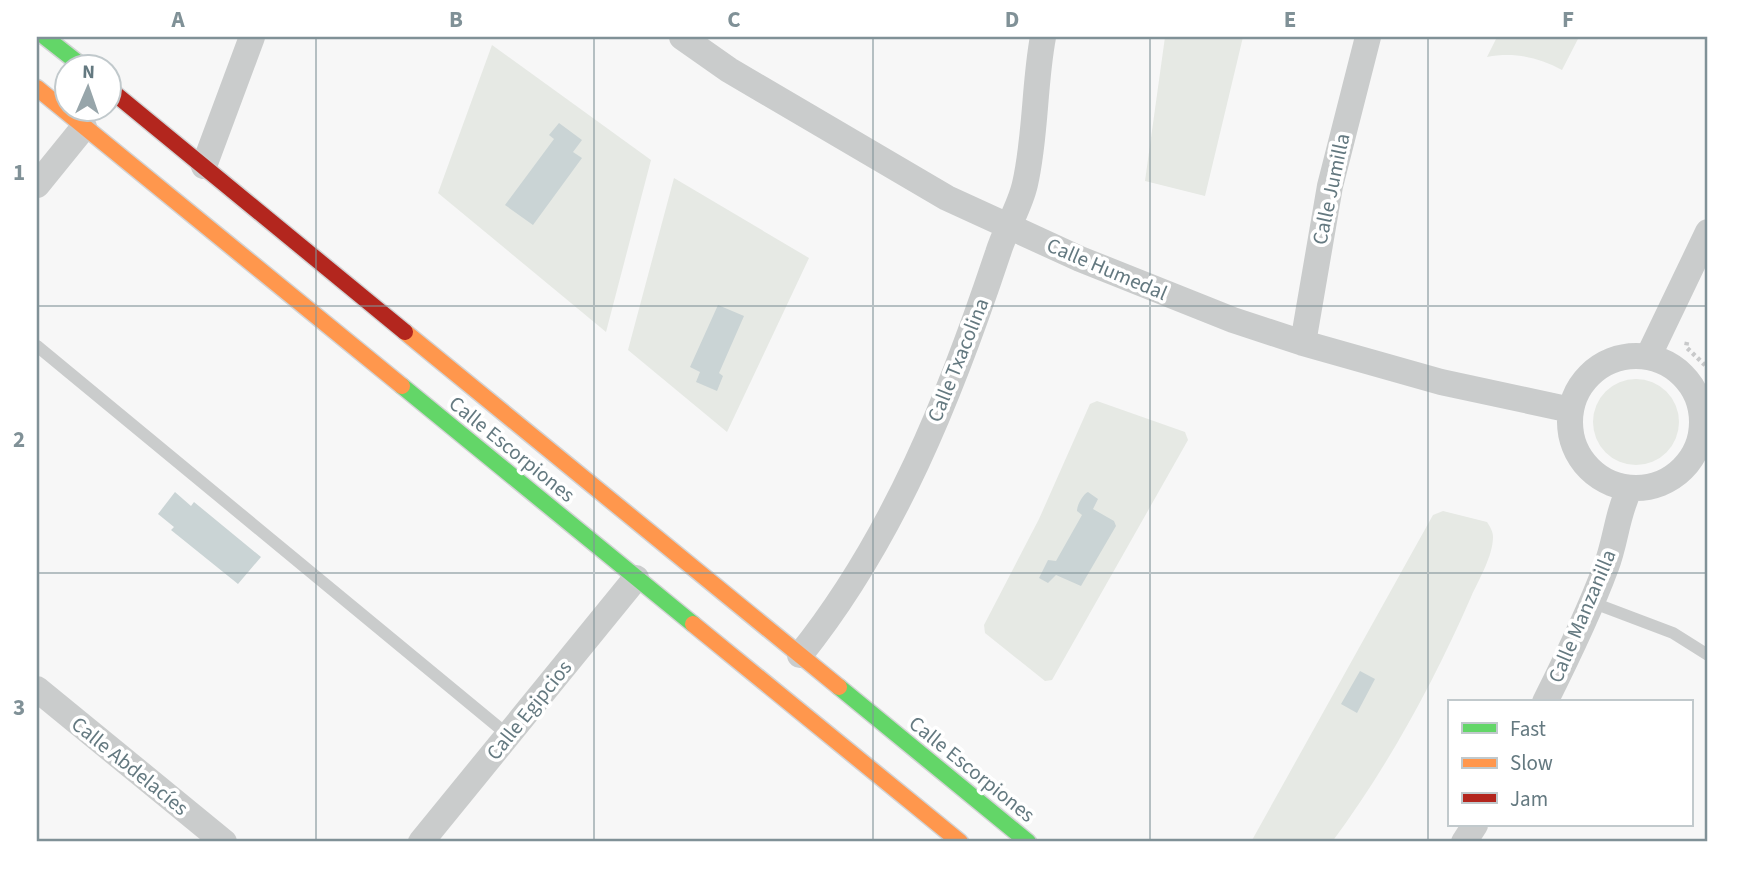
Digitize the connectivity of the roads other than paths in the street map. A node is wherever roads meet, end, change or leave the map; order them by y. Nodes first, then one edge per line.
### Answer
1 (45, 37) edge
2 (252, 37) edge
3 (1043, 37) edge
4 (1368, 37) edge
5 (690, 40) edge
6 (64, 52) edge
7 (37, 88) edge
8 (122, 100) edge
9 (84, 127) junction
10 (204, 166) junction
11 (37, 185) edge
12 (1007, 226) junction
13 (1708, 232) edge
14 (1303, 343) junction
15 (37, 346) edge
16 (1648, 357) junction
17 (1571, 410) junction
18 (1704, 441) edge
19 (1630, 488) junction
20 (636, 578) junction
21 (1591, 602) junction
22 (800, 655) junction
23 (1708, 655) edge
24 (37, 690) edge
25 (1546, 700) edge
26 (508, 735) junction
27 (1474, 826) edge
28 (224, 842) edge
29 (421, 842) edge
30 (960, 842) edge
31 (1028, 842) edge
32 (1464, 842) edge

1 - 6 street
2 - 10 street
3 - 12 street, Calle Txacolina
4 - 14 street, Calle Jumilla
5 - 12 street, Calle Humedal
7 - 9 street, Calle Escorpiones
8 - 10 street, Calle Escorpiones
9 - 11 street
9 - 20 street, Calle Escorpiones
10 - 22 street, Calle Escorpiones
12 - 14 street, Calle Humedal
12 - 22 street, Calle Txacolina
13 - 16 street
14 - 17 street, Calle Humedal
15 - 26 lane
16 - 17 street
16 - 18 street
17 - 19 street
18 - 19 street
19 - 21 street, Calle Manzanilla
20 - 26 street, Calle Egipcios
20 - 30 street, Calle Escorpiones
21 - 23 lane
21 - 25 street, Calle Manzanilla
22 - 31 street, Calle Escorpiones
24 - 28 street, Calle Abdelacíes
26 - 29 street, Calle Egipcios
27 - 32 street

